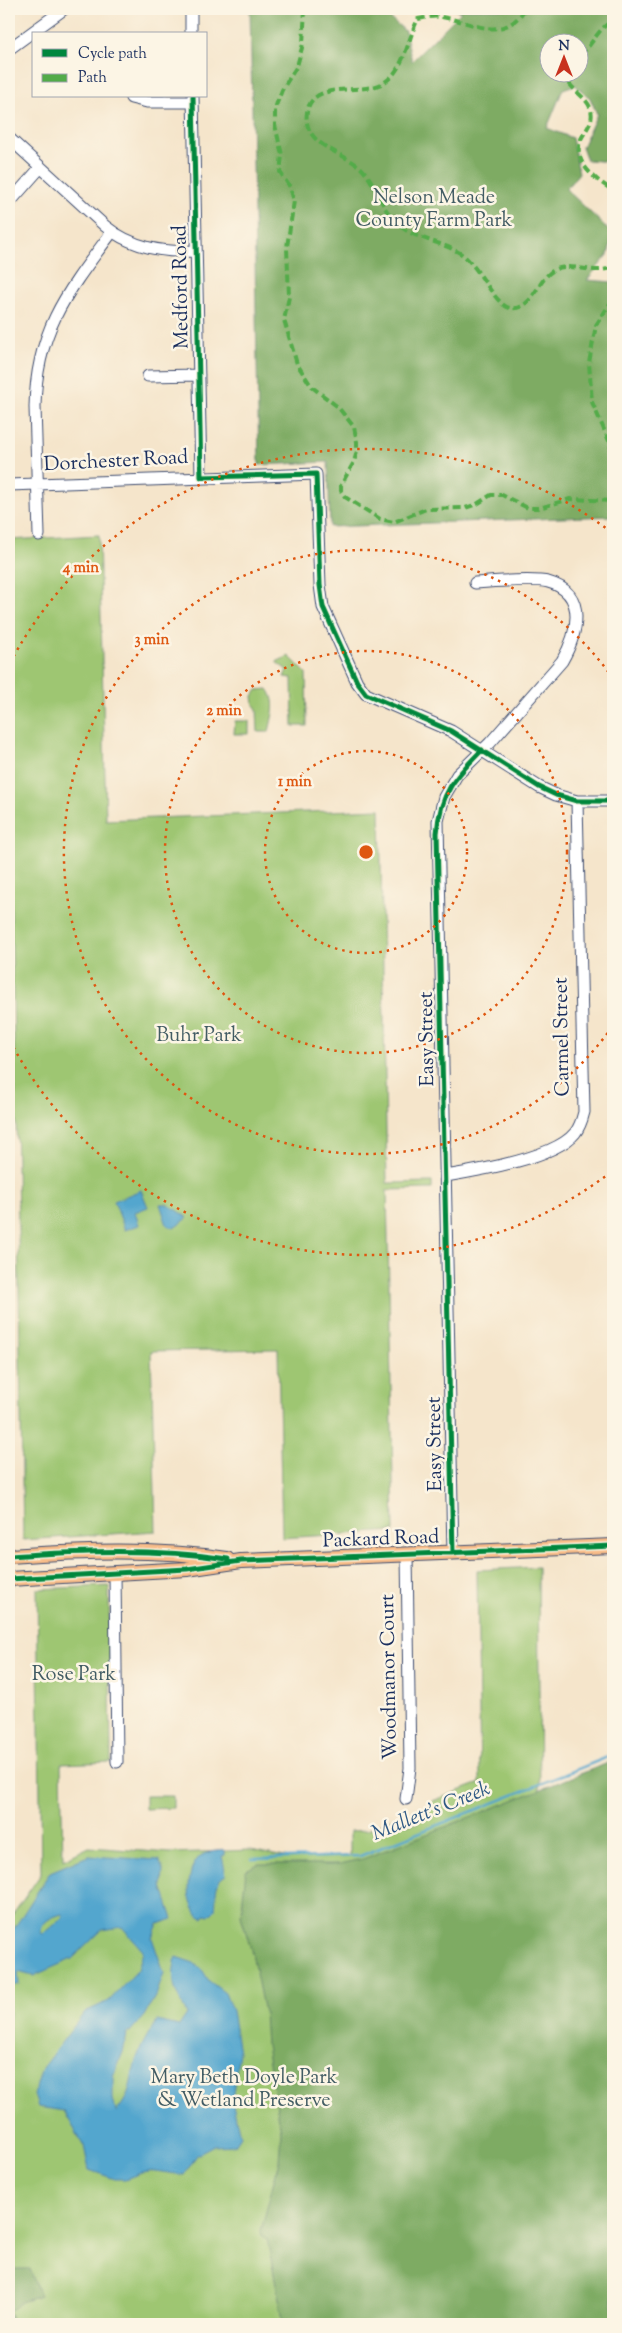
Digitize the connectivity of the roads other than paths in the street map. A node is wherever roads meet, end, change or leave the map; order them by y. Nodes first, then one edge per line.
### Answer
1 (64, 9) edge
2 (191, 9) edge
3 (32, 32) edge
4 (32, 32) edge
5 (191, 32) edge
6 (9, 49) edge
7 (131, 98) dead end
8 (193, 99) edge
9 (9, 138) edge
10 (40, 168) junction
11 (9, 203) edge
12 (112, 232) junction
13 (196, 251) junction
14 (199, 375) junction
15 (148, 376) dead end
16 (201, 477) junction
17 (37, 484) junction
18 (9, 486) edge
19 (39, 534) dead end
20 (475, 583) dead end
21 (482, 750) junction
22 (577, 801) junction
23 (613, 801) edge
24 (446, 1176) junction
25 (613, 1546) edge
26 (139, 1550) junction
27 (453, 1553) junction
28 (407, 1554) junction
29 (28, 1555) junction
30 (9, 1556) edge
31 (241, 1561) junction
32 (115, 1572) junction
33 (9, 1573) edge
34 (51, 1576) junction
35 (9, 1579) edge
36 (117, 1762) dead end
37 (406, 1799) dead end

1 - 3 street
2 - 5 street
4 - 6 street
7 - 8 street
8 - 13 street, Medford Road
9 - 10 street
10 - 11 street
10 - 12 street
12 - 13 street
12 - 17 street
13 - 14 street, Medford Road
14 - 15 street
14 - 16 street, Medford Road
16 - 17 street, Dorchester Road
16 - 21 street, Dorchester Road
17 - 18 street, Dorchester Road
17 - 19 street
20 - 21 street, Easy Street
21 - 22 street
21 - 24 street, Easy Street
22 - 23 street
22 - 24 street, Carmel Street
24 - 27 street, Easy Street
25 - 27 main road, Packard Road
26 - 29 main road, Packard Road
26 - 31 main road, Packard Road
26 - 34 main road
27 - 28 main road, Packard Road
28 - 31 main road, Packard Road
28 - 37 street, Woodmanor Court
29 - 30 main road, Packard Road
29 - 33 main road
31 - 32 main road, Packard Road
32 - 34 main road, Packard Road
32 - 36 street
34 - 35 main road, Packard Road

